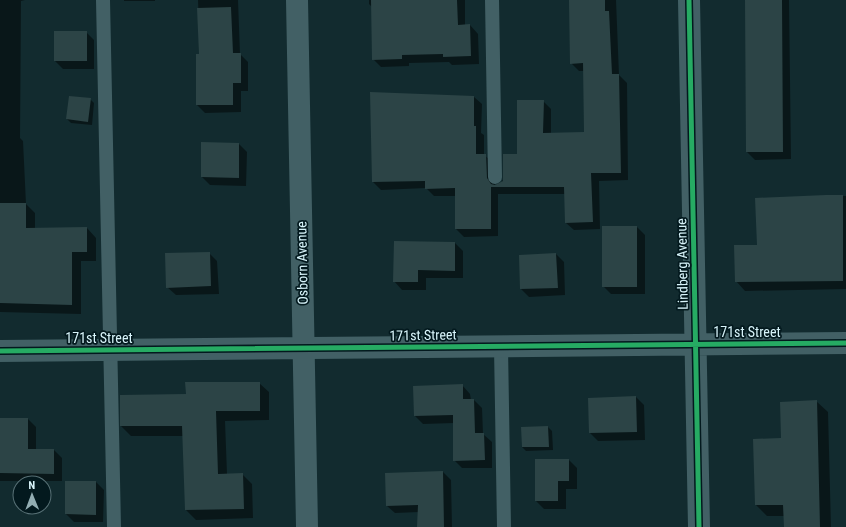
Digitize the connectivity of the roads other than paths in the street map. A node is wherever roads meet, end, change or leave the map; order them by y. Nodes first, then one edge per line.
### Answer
1 (103, 0) edge
2 (296, 0) edge
3 (492, 0) edge
4 (689, 0) edge
5 (495, 177) dead end
6 (846, 343) edge
7 (696, 344) junction
8 (501, 347) junction
9 (304, 349) junction
10 (110, 350) junction
11 (0, 351) edge
12 (114, 527) edge
13 (307, 527) edge
14 (504, 527) edge
15 (699, 527) edge

1 - 10 lane
2 - 9 street, Osborn Avenue
3 - 5 lane
4 - 7 street, Lindberg Avenue
6 - 7 street, 171st Street
7 - 8 street, 171st Street
7 - 15 street, Lindberg Avenue
8 - 9 street, 171st Street
8 - 14 lane
9 - 10 street, 171st Street
9 - 13 street, Osborn Avenue
10 - 11 street, 171st Street
10 - 12 lane

